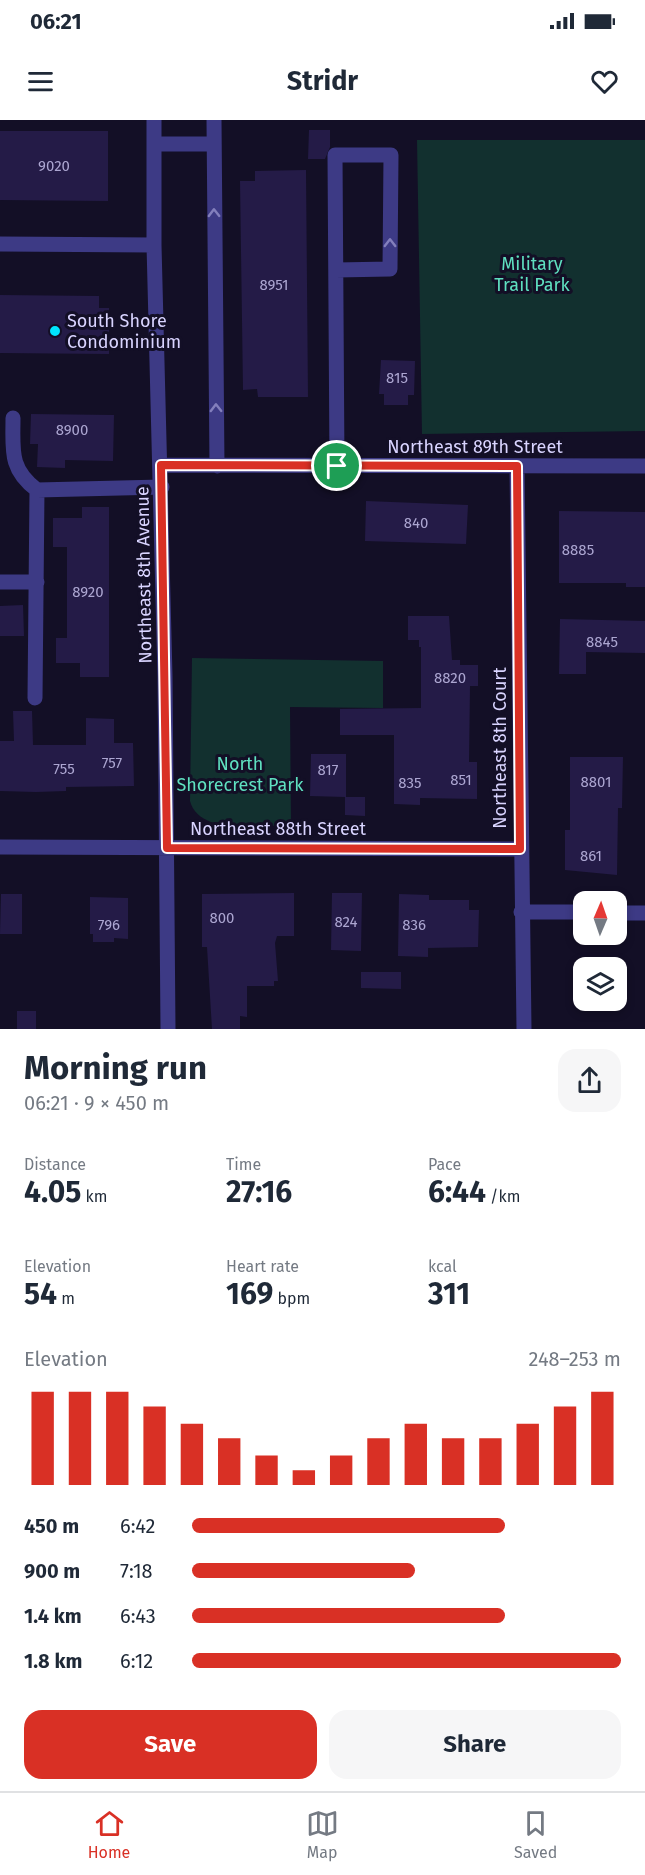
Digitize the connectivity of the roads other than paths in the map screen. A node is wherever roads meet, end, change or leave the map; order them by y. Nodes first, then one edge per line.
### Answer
1 (153, 120) edge
2 (214, 120) edge
3 (154, 144) junction
4 (214, 144) junction
5 (0, 244) edge
6 (154, 245) junction
7 (336, 270) junction
8 (13, 418) dead end
9 (161, 465) junction
10 (217, 466) junction
11 (337, 466) junction
12 (517, 466) junction
13 (645, 466) edge
14 (162, 487) junction
15 (37, 490) junction
16 (0, 582) edge
17 (37, 582) junction
18 (35, 698) dead end
19 (0, 847) edge
20 (167, 848) junction
21 (520, 849) junction
22 (522, 912) junction
23 (573, 912) edge
24 (627, 913) edge
25 (645, 913) edge
26 (168, 1029) edge
27 (524, 1029) edge

1 - 3 street, Northeast 8th Avenue
2 - 4 street
3 - 4 street
3 - 6 street, Northeast 8th Avenue
10 -> 4 street
5 - 6 street
6 - 9 street, Northeast 8th Avenue
7 -> 7 street
7 - 11 street
8 - 15 street
9 - 10 street, Northeast 89th Street
9 - 14 street, Northeast 8th Avenue
10 - 11 street, Northeast 89th Street
11 - 12 street, Northeast 89th Street
12 - 13 street, Northeast 89th Street
12 - 21 street, Northeast 8th Court
14 - 15 street
14 - 20 street, Northeast 8th Avenue
15 - 17 street
16 - 17 street
17 - 18 street
19 - 20 street, Northeast 88th Street
20 - 21 street, Northeast 88th Street
20 - 26 street, Northeast 8th Avenue
21 - 22 street, Northeast 8th Court
22 - 23 street
22 - 27 street, Northeast 8th Court
24 - 25 street

